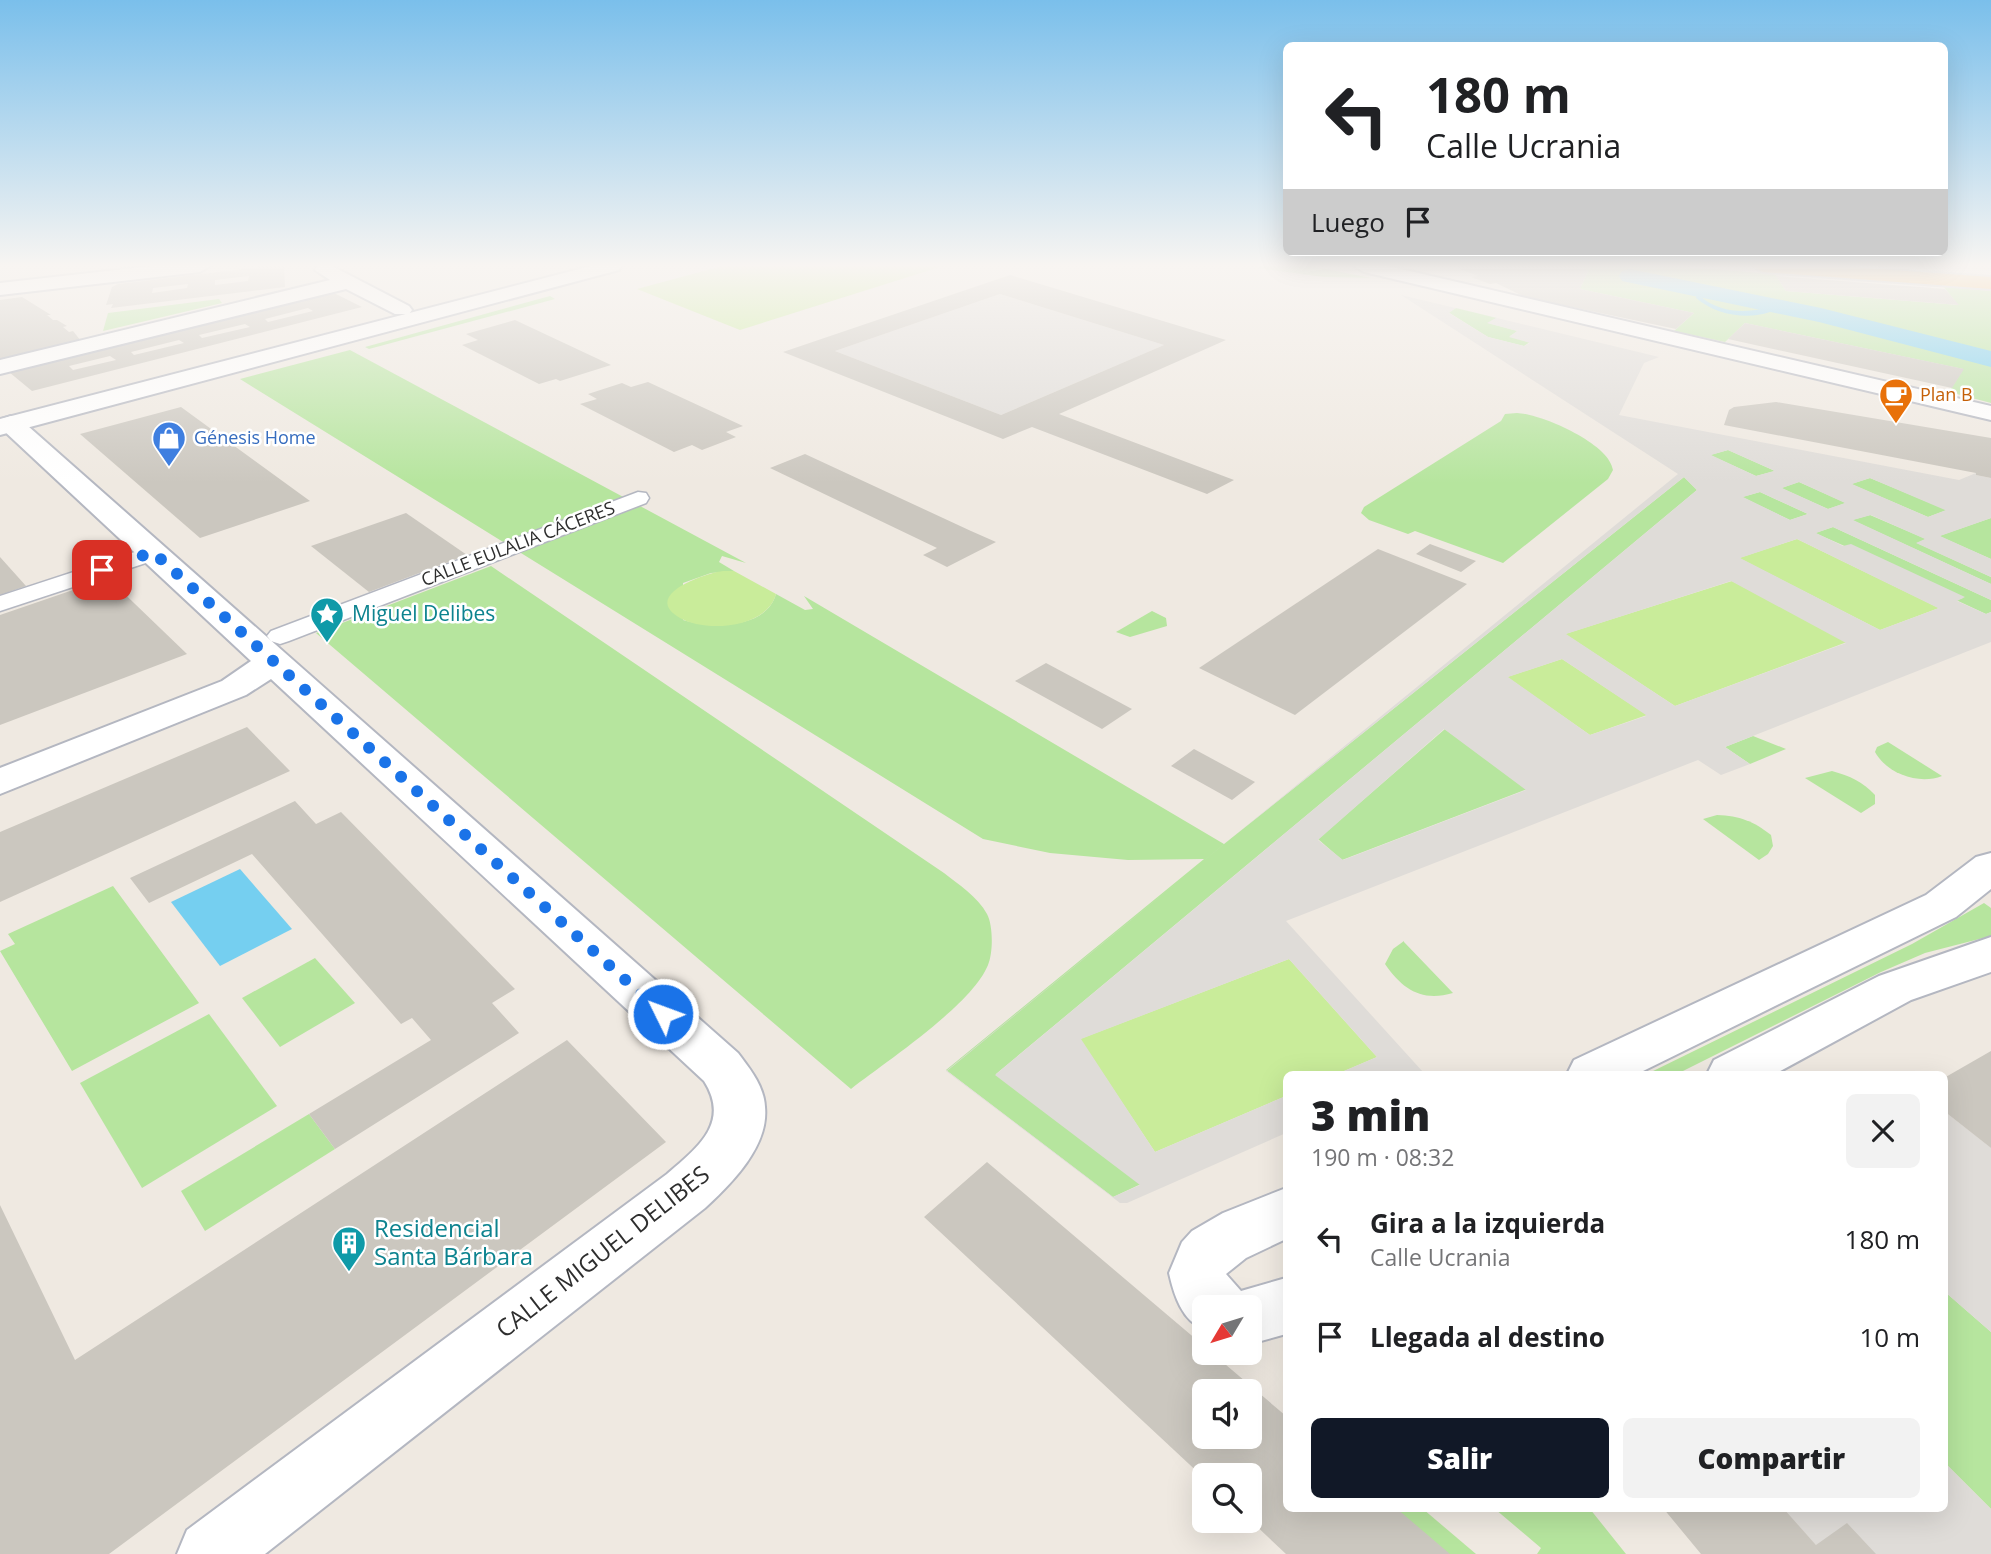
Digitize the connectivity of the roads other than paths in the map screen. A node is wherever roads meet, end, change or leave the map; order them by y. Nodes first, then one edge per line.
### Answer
1 (108, 339) edge
2 (281, 339) edge
3 (321, 339) edge
4 (1673, 339) edge
5 (0, 367) edge
6 (1991, 413) edge
7 (2, 418) edge
8 (638, 498) dead end
9 (153, 552) junction
10 (0, 604) edge
11 (275, 647) junction
12 (301, 685) junction
13 (221, 693) junction
14 (0, 782) edge
15 (1991, 867) edge
16 (1991, 954) edge
17 (1598, 1071) edge
18 (1738, 1071) edge
19 (1283, 1214) edge
20 (1206, 1295) edge
21 (1283, 1307) edge
22 (1262, 1313) edge
23 (211, 1554) edge

1 - 5 street
2 - 7 street
3 - 7 street
4 - 6 street
7 - 9 street, CALLE MIGUEL DELIBES
8 - 11 street, CALLE EULALIA CÁCERES
9 - 10 street
9 - 11 street, CALLE MIGUEL DELIBES
11 - 12 street, CALLE MIGUEL DELIBES
11 - 13 street, CALLE EULALIA CÁCERES
12 - 13 street, CALLE EULALIA CÁCERES
12 - 23 street, CALLE MIGUEL DELIBES
13 - 14 street, CALLE EULALIA CÁCERES
15 - 17 street
16 - 18 street
19 - 20 street
21 - 22 street

